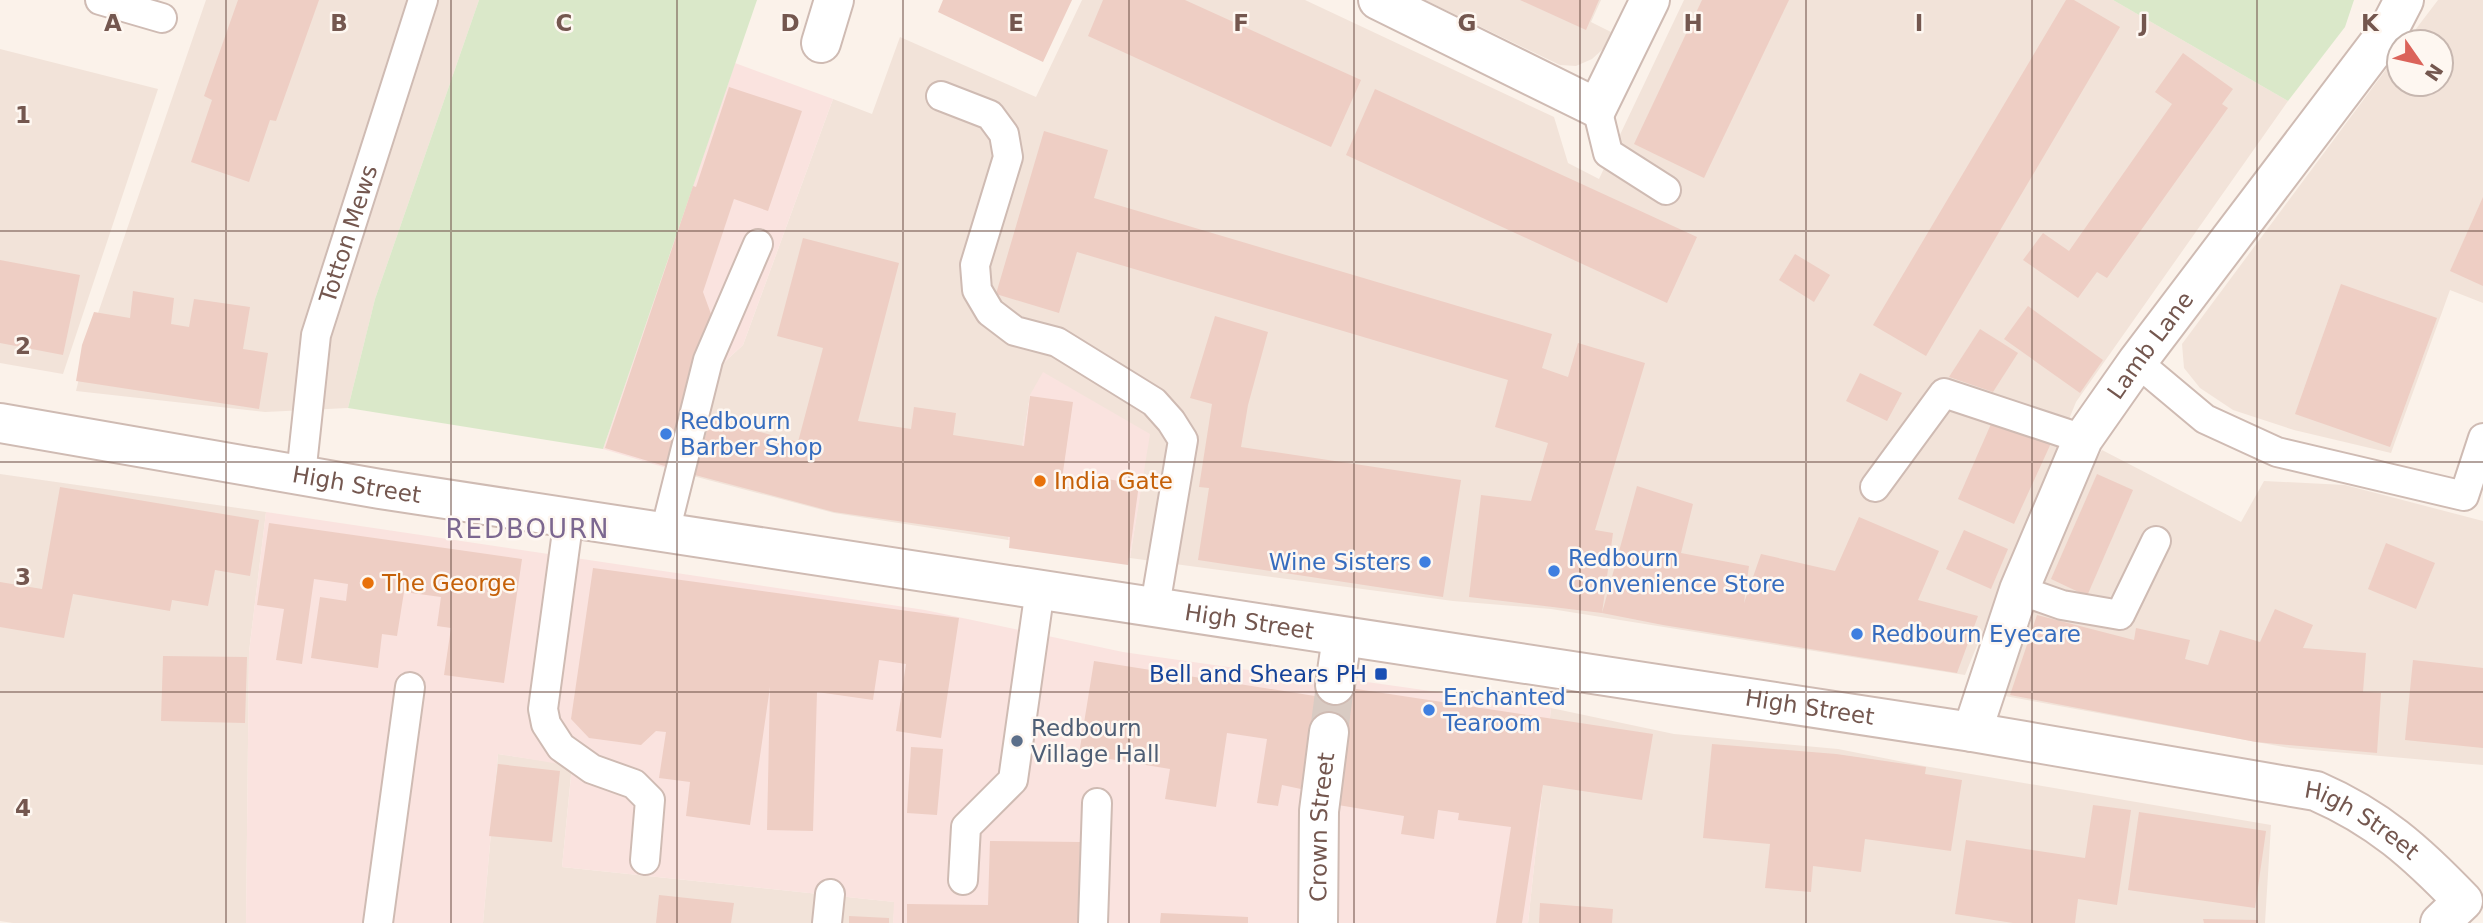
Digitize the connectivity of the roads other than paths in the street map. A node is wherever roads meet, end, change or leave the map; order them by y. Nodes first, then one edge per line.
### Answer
1 (100, 0) edge
2 (423, 0) edge
3 (834, 0) edge
4 (1377, 0) edge
5 (1650, 0) edge
6 (2404, 0) edge
7 (162, 18) dead end
8 (821, 43) dead end
9 (941, 96) dead end
10 (1597, 108) junction
11 (1666, 190) dead end
12 (758, 244) dead end
13 (2137, 362) junction
14 (0, 423) edge
15 (2483, 438) edge
16 (2082, 439) junction
17 (301, 475) junction
18 (1875, 487) dead end
19 (569, 517) junction
20 (665, 532) junction
21 (2156, 541) dead end
22 (1040, 589) junction
23 (2019, 590) junction
24 (1155, 606) junction
25 (1342, 637) junction
26 (1335, 685) tunnel mouth
27 (410, 687) dead end
28 (1329, 732) tunnel mouth
29 (1972, 732) junction
30 (1097, 803) dead end
31 (645, 860) dead end
32 (963, 880) dead end
33 (830, 894) dead end
34 (2462, 905) edge
35 (378, 923) edge
36 (827, 923) edge
37 (1093, 923) edge
38 (1318, 923) edge

1 - 7 lane
2 - 17 lane, Totton Mews
3 - 8 street
4 - 10 street
5 - 10 street
6 - 13 street, Lamb Lane
9 - 24 lane
10 - 11 lane
12 - 20 lane
13 - 15 lane
13 - 16 street, Lamb Lane
14 - 17 street, High Street
16 - 18 lane
16 - 23 street, Lamb Lane
17 - 19 street, High Street
19 - 20 street, High Street
19 - 31 lane
20 - 22 street, High Street
21 - 23 lane
22 - 24 street, High Street
22 - 32 lane
23 - 29 street, Lamb Lane
24 - 25 street, High Street
25 - 26 street
25 - 29 street, High Street
27 - 35 lane
28 - 38 street, Crown Street
29 - 34 street, High Street
30 - 37 lane
33 - 36 lane

